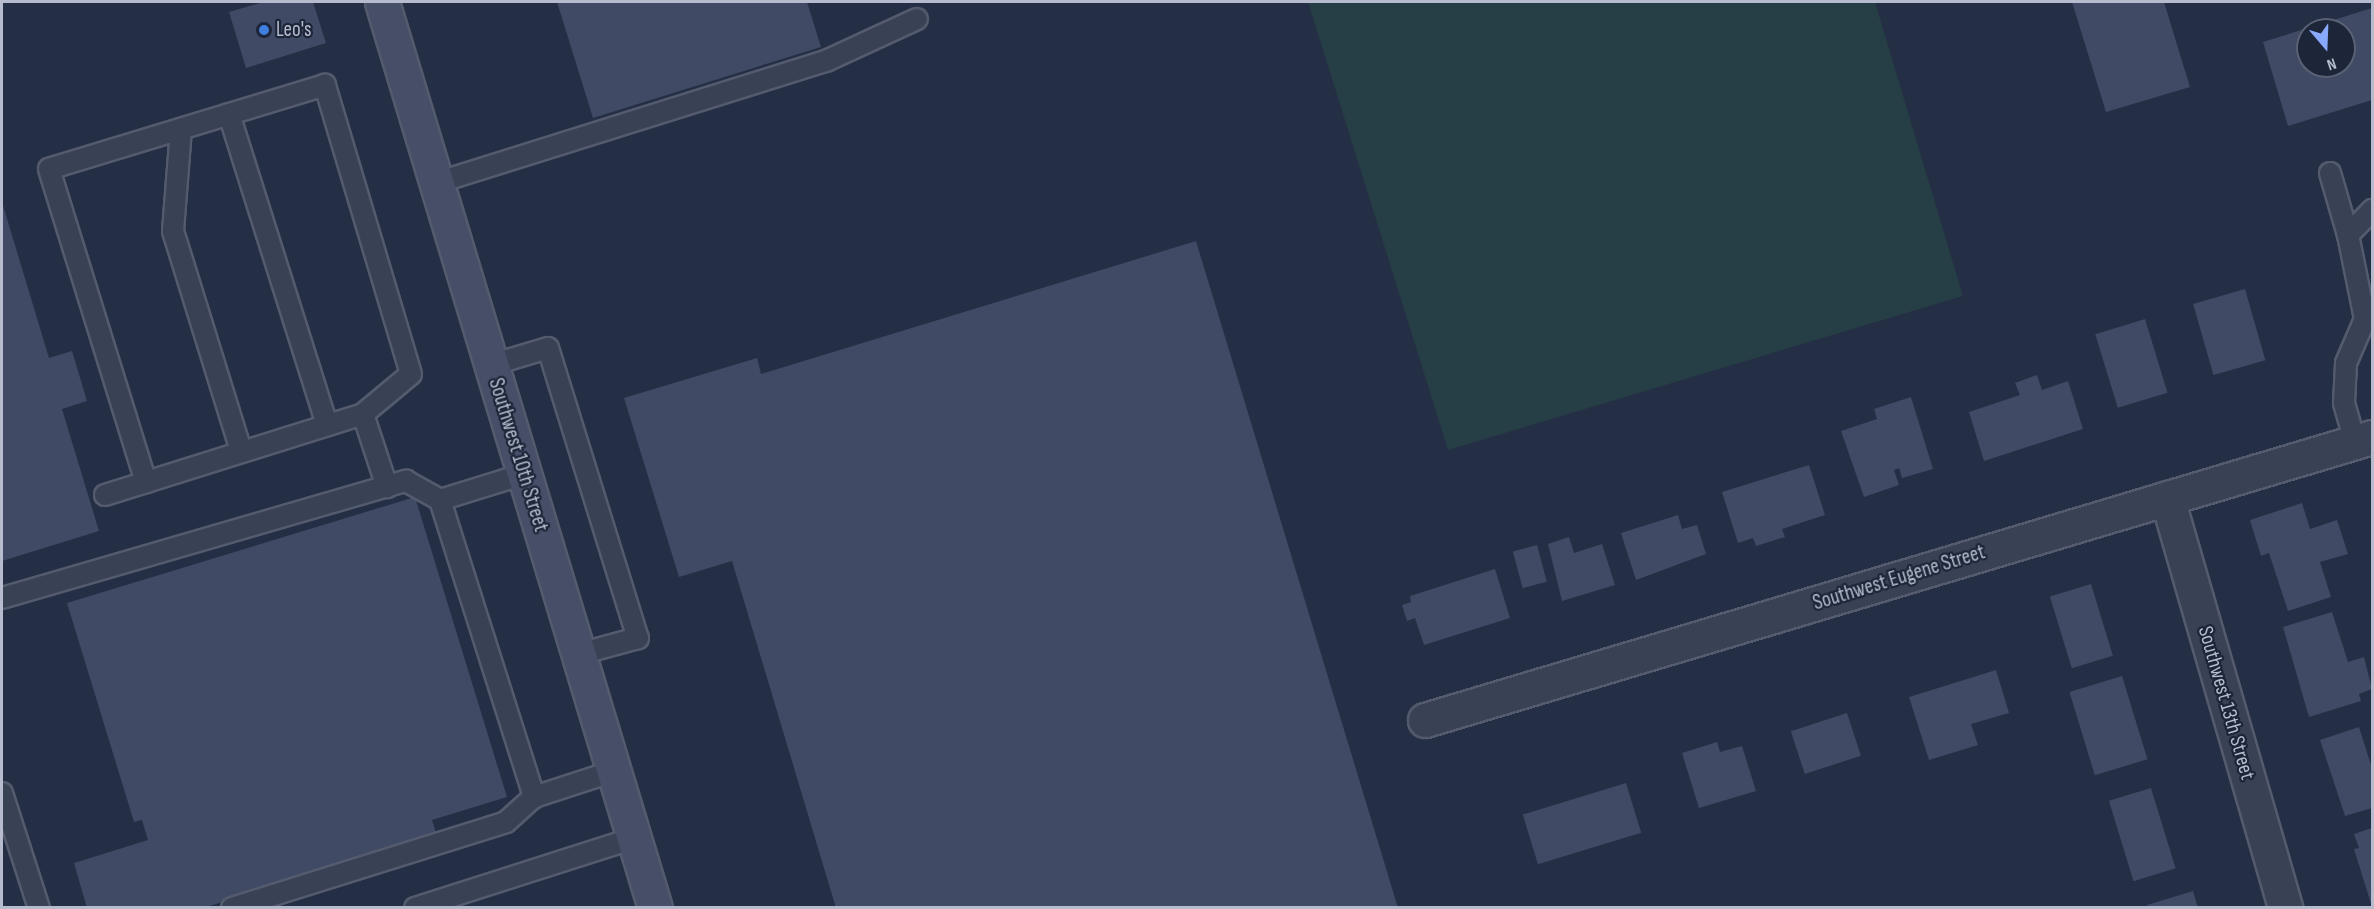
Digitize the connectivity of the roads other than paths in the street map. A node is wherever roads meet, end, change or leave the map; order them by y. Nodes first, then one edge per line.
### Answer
1 (382, 2) edge
2 (917, 18) dead end
3 (229, 114) junction
4 (181, 129) junction
5 (2330, 173) dead end
6 (436, 183) junction
7 (2373, 210) edge
8 (2348, 235) junction
9 (491, 365) junction
10 (363, 414) junction
11 (327, 424) junction
12 (2364, 439) edge
13 (241, 452) junction
14 (524, 474) junction
15 (146, 482) junction
16 (387, 487) junction
17 (105, 495) dead end
18 (2167, 498) junction
19 (440, 500) junction
20 (2, 598) edge
21 (579, 654) junction
22 (1425, 720) dead end
23 (614, 771) junction
24 (2, 793) edge
25 (534, 797) junction
26 (634, 838) junction
27 (39, 908) edge
28 (232, 908) edge
29 (415, 908) edge
30 (655, 908) edge
31 (2285, 908) edge

1 - 6 street, Southwest 10th Street
2 - 6 lane
3 - 4 lane
3 - 10 lane
3 - 11 lane
4 - 13 lane
4 - 15 lane
5 - 8 lane
6 - 9 street, Southwest 10th Street
7 - 8 lane
8 - 12 lane
9 - 14 street, Southwest 10th Street
9 - 21 lane
10 - 11 lane
10 - 16 lane
11 - 13 lane
12 - 18 street, Southwest Eugene Street
13 - 15 lane
14 - 19 lane
14 - 21 street, Southwest 10th Street
15 - 17 lane
16 - 19 lane
16 - 20 lane
18 - 22 street, Southwest Eugene Street
18 - 31 street, Southwest 13th Street
19 - 25 lane
21 - 23 street, Southwest 10th Street
23 - 25 lane
23 - 26 street, Southwest 10th Street
24 - 27 lane
25 - 28 lane
26 - 29 lane
26 - 30 street, Southwest 10th Street

